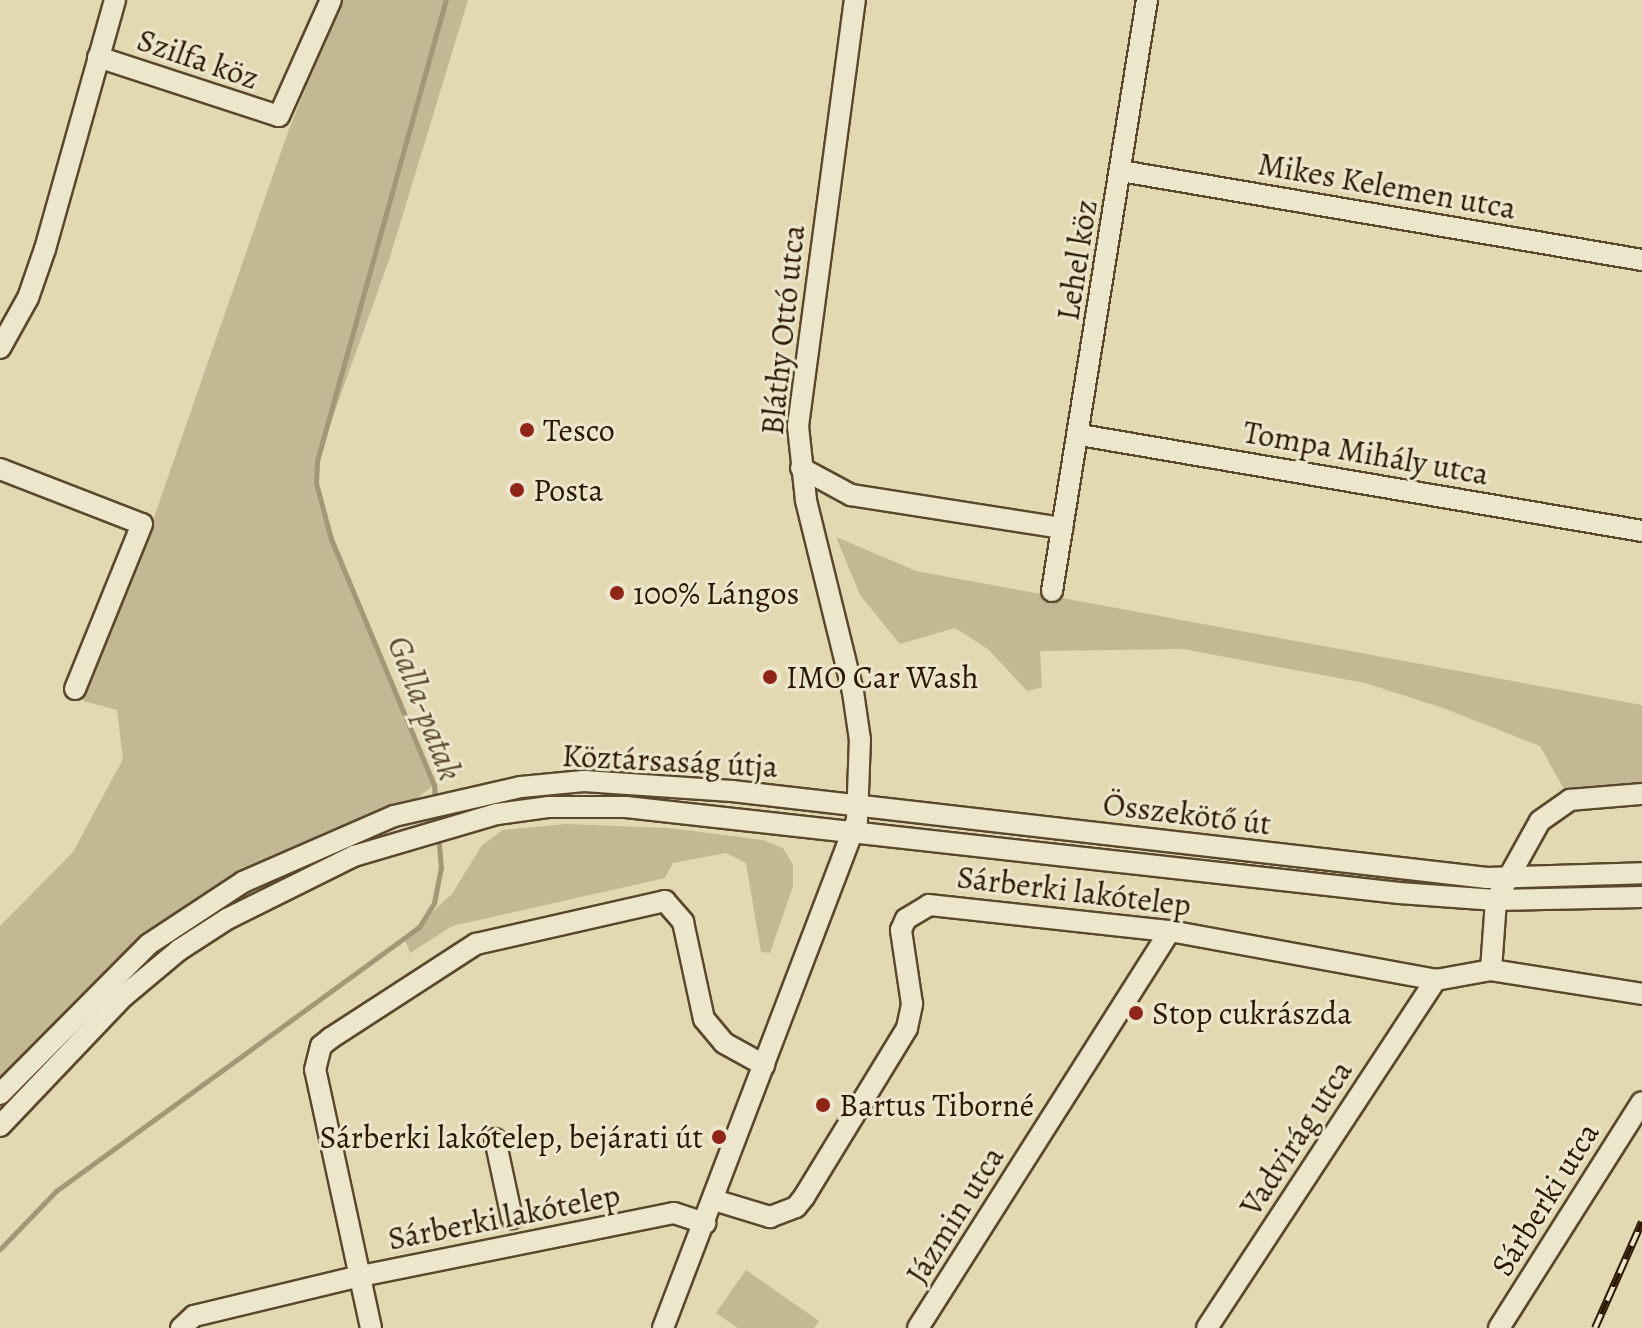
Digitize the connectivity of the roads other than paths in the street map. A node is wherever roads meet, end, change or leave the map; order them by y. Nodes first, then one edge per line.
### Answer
1 (115, 0) edge
2 (331, 0) edge
3 (855, 0) edge
4 (1147, 0) edge
5 (98, 57) junction
6 (1121, 171) junction
7 (1642, 260) edge
8 (0, 348) edge
9 (1080, 435) junction
10 (801, 468) junction
11 (0, 469) edge
12 (1062, 528) junction
13 (1642, 531) edge
14 (1052, 591) dead end
15 (75, 689) dead end
16 (1642, 794) edge
17 (859, 806) junction
18 (854, 836) junction
19 (1642, 873) edge
20 (1509, 880) junction
21 (1642, 897) edge
22 (1496, 900) junction
23 (1170, 931) junction
24 (1491, 970) junction
25 (1436, 980) junction
26 (1642, 994) edge
27 (764, 1065) junction
28 (22, 1071) junction
29 (0, 1077) edge
30 (0, 1094) edge
31 (1642, 1102) edge
32 (0, 1126) edge
33 (495, 1139) dead end
34 (714, 1200) junction
35 (512, 1218) dead end
36 (705, 1223) junction
37 (361, 1276) junction
38 (181, 1328) edge
39 (371, 1328) edge
40 (663, 1328) edge
41 (918, 1328) edge
42 (1207, 1328) edge
43 (1499, 1328) edge

1 - 5 street
2 - 5 street, Szilfa köz
3 - 10 street, Bláthy Ottó utca
4 - 6 street, Lehel köz
5 - 8 street
6 - 7 street, Mikes Kelemen utca
6 - 9 street, Lehel köz
9 - 12 street, Lehel köz
9 - 13 street, Tompa Mihály utca
10 - 12 street
10 - 17 street, Bláthy Ottó utca
11 - 15 street
12 - 14 street, Lehel köz
16 - 20 street
17 - 18 street, Bláthy Ottó utca
17 - 20 street, Összekötő út
17 - 28 street, Köztársaság útja
18 - 22 street, Összekötő út
18 - 27 street, Bláthy Ottó utca
18 - 32 street, Köztársaság útja
19 - 20 street, Összekötő út
20 - 22 street
21 - 22 street, Összekötő út
22 - 24 street
23 - 25 street, Sárberki lakótelep
23 - 34 street, Sárberki lakótelep
23 - 41 street, Jázmin utca
24 - 25 street, Sárberki lakótelep
24 - 26 street, Sárberki lakótelep
25 - 42 street, Vadvirág utca
27 - 34 street, Bláthy Ottó utca
27 - 37 street, Sárberki lakótelep
28 - 29 street
28 - 30 street, Köztársaság útja
31 - 43 street, Sárberki utca
33 - 35 street
34 - 36 street, Bláthy Ottó utca
36 - 37 street, Sárberki lakótelep
36 - 40 street, Bláthy Ottó utca
37 - 38 street, Sárberki lakótelep
37 - 39 street

